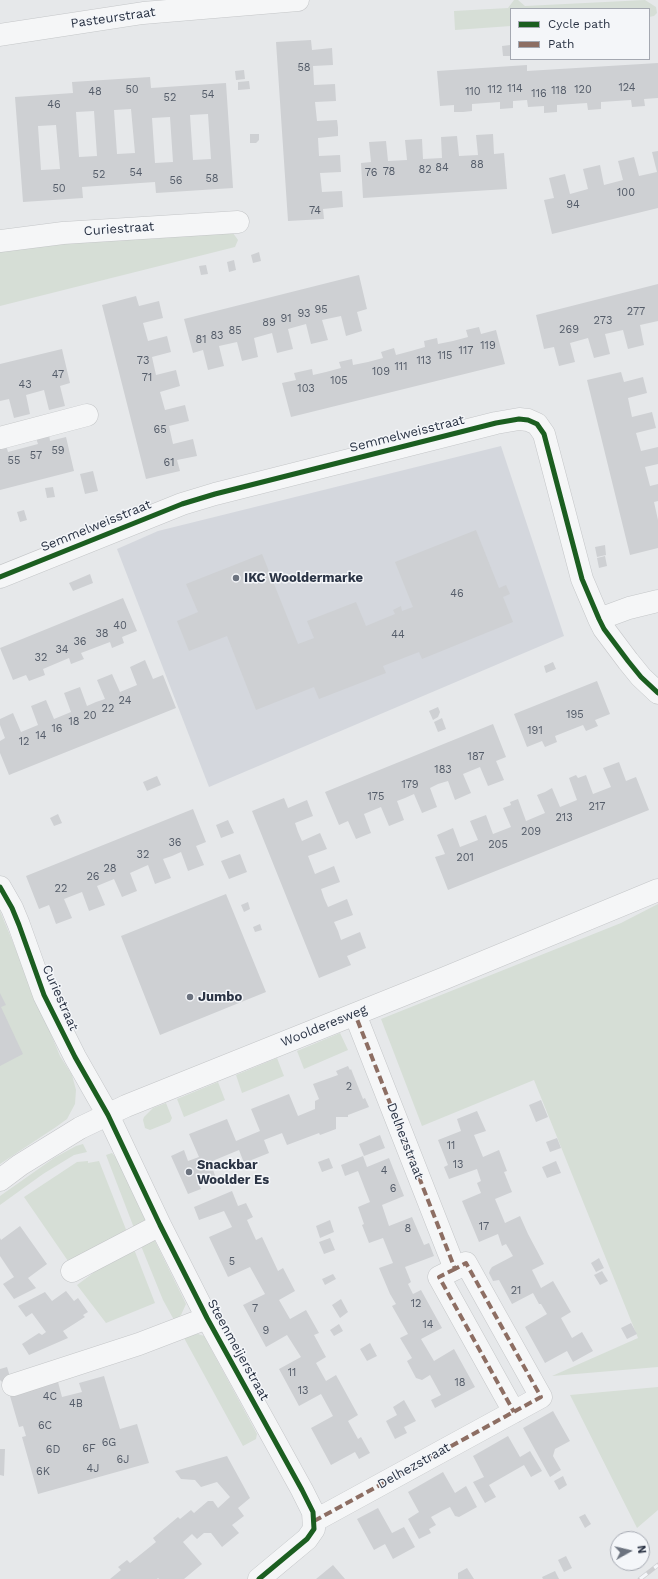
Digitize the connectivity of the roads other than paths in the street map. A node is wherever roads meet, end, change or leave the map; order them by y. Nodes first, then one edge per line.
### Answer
1 (298, 0) edge
2 (0, 34) edge
3 (238, 222) dead end
4 (0, 241) edge
5 (87, 415) dead end
6 (0, 438) edge
7 (0, 577) edge
8 (658, 601) edge
9 (599, 619) junction
10 (658, 693) edge
11 (0, 887) edge
12 (658, 890) edge
13 (355, 1014) junction
14 (108, 1115) junction
15 (0, 1180) edge
16 (160, 1225) junction
17 (455, 1269) junction
18 (72, 1272) dead end
19 (207, 1318) junction
20 (13, 1385) dead end
21 (514, 1412) junction
22 (314, 1521) junction
23 (259, 1579) edge

1 - 2 street, Pasteurstraat
3 - 4 street, Curiestraat
5 - 6 street
7 - 9 street, Semmelweisstraat
8 - 9 street
9 - 10 street, Semmelweisstraat
11 - 14 street, Curiestraat
12 - 13 street, Woolderesweg
13 - 14 street, Woolderesweg
13 - 17 street, Delhezstraat
14 - 15 street, Woolderesweg
14 - 16 street, Steenmeijerstraat
16 - 18 street
16 - 19 street, Steenmeijerstraat
17 - 21 street
17 - 21 street, Delhezstraat
19 - 20 street
19 - 22 street, Steenmeijerstraat
21 - 22 street, Delhezstraat
22 - 23 street

